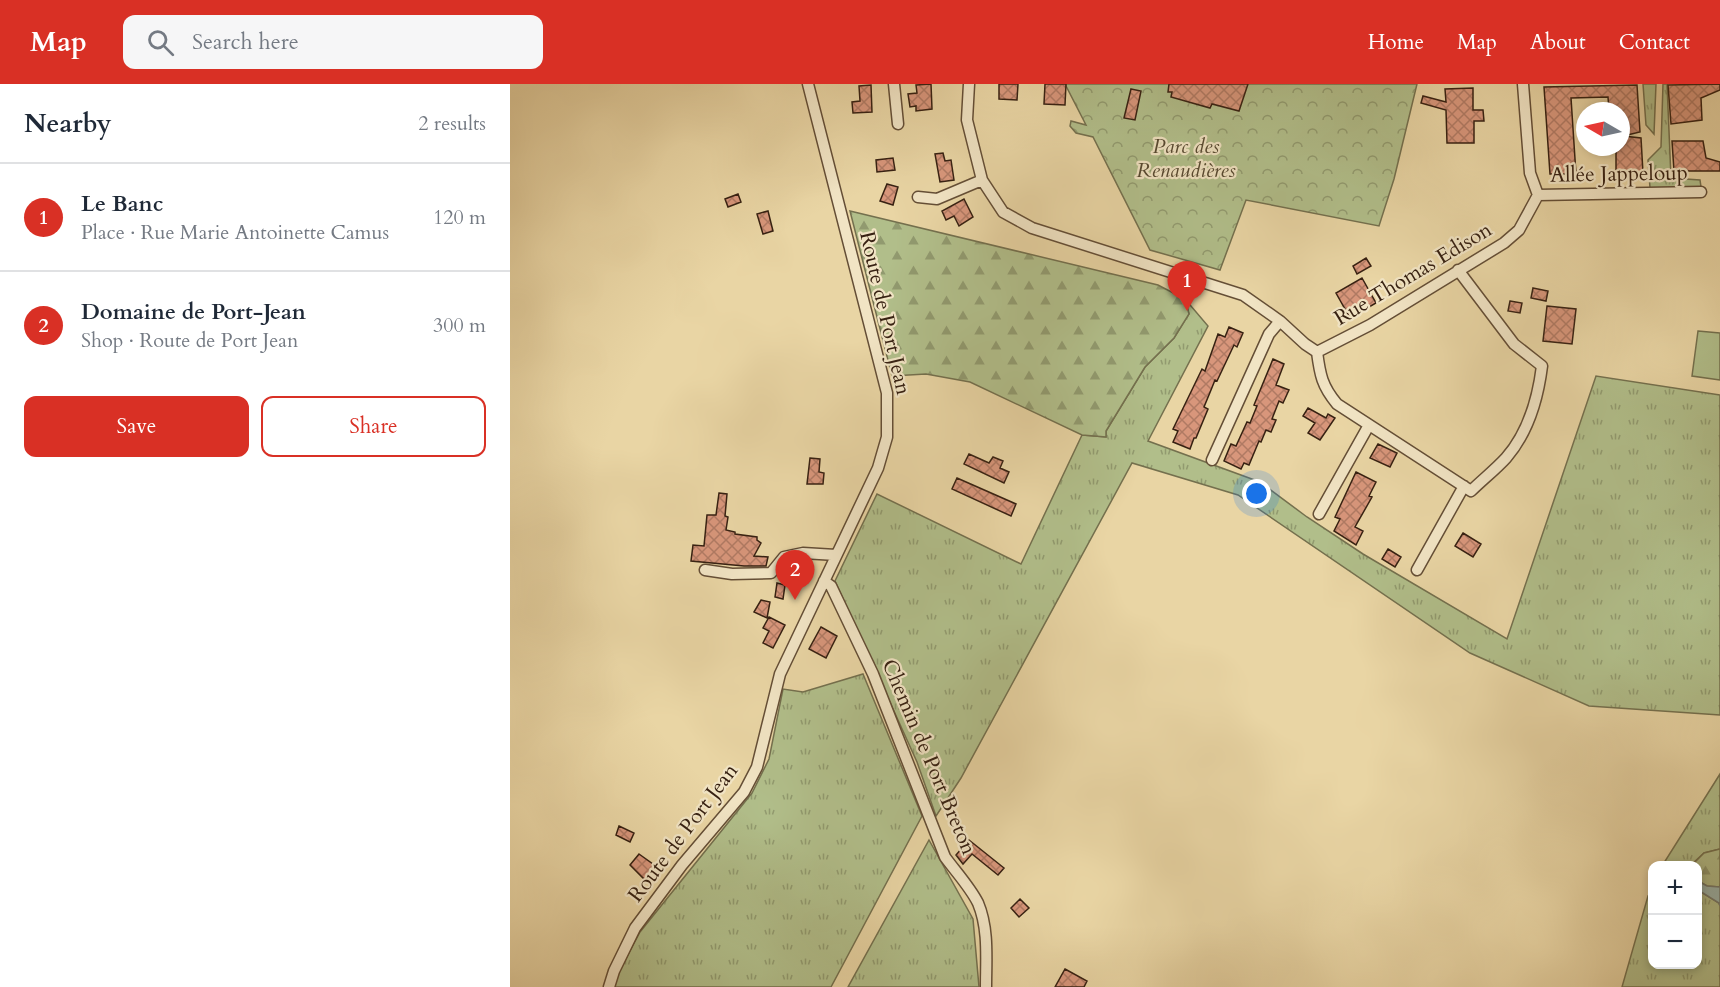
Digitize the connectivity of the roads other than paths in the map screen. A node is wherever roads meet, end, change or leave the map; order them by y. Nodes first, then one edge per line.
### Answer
1 (808, 84) edge
2 (894, 84) edge
3 (969, 84) edge
4 (1523, 84) edge
5 (898, 124) dead end
6 (982, 180) junction
7 (1701, 192) dead end
8 (1538, 195) junction
9 (918, 197) dead end
10 (1458, 270) junction
11 (1280, 321) junction
12 (1317, 352) junction
13 (1369, 425) junction
14 (1212, 460) dead end
15 (1464, 486) junction
16 (1319, 514) dead end
17 (836, 555) junction
18 (705, 570) dead end
19 (1417, 570) dead end
20 (824, 581) junction
21 (609, 987) edge
22 (986, 987) edge

1 - 17 street, Route de Port Jean
2 - 5 street
3 - 6 street
4 - 8 street
6 - 9 street
6 - 11 street
7 - 8 street, Allée Jappeloup
8 - 10 street, Rue Thomas Edison
10 - 12 street, Rue Thomas Edison
10 - 15 street
11 - 12 street
11 - 14 street
12 - 13 street
13 - 15 street
13 - 16 street
15 - 19 street
17 - 18 street
17 - 20 street, Route de Port Jean
20 - 21 street, Route de Port Jean
20 - 22 street, Chemin de Port Breton

